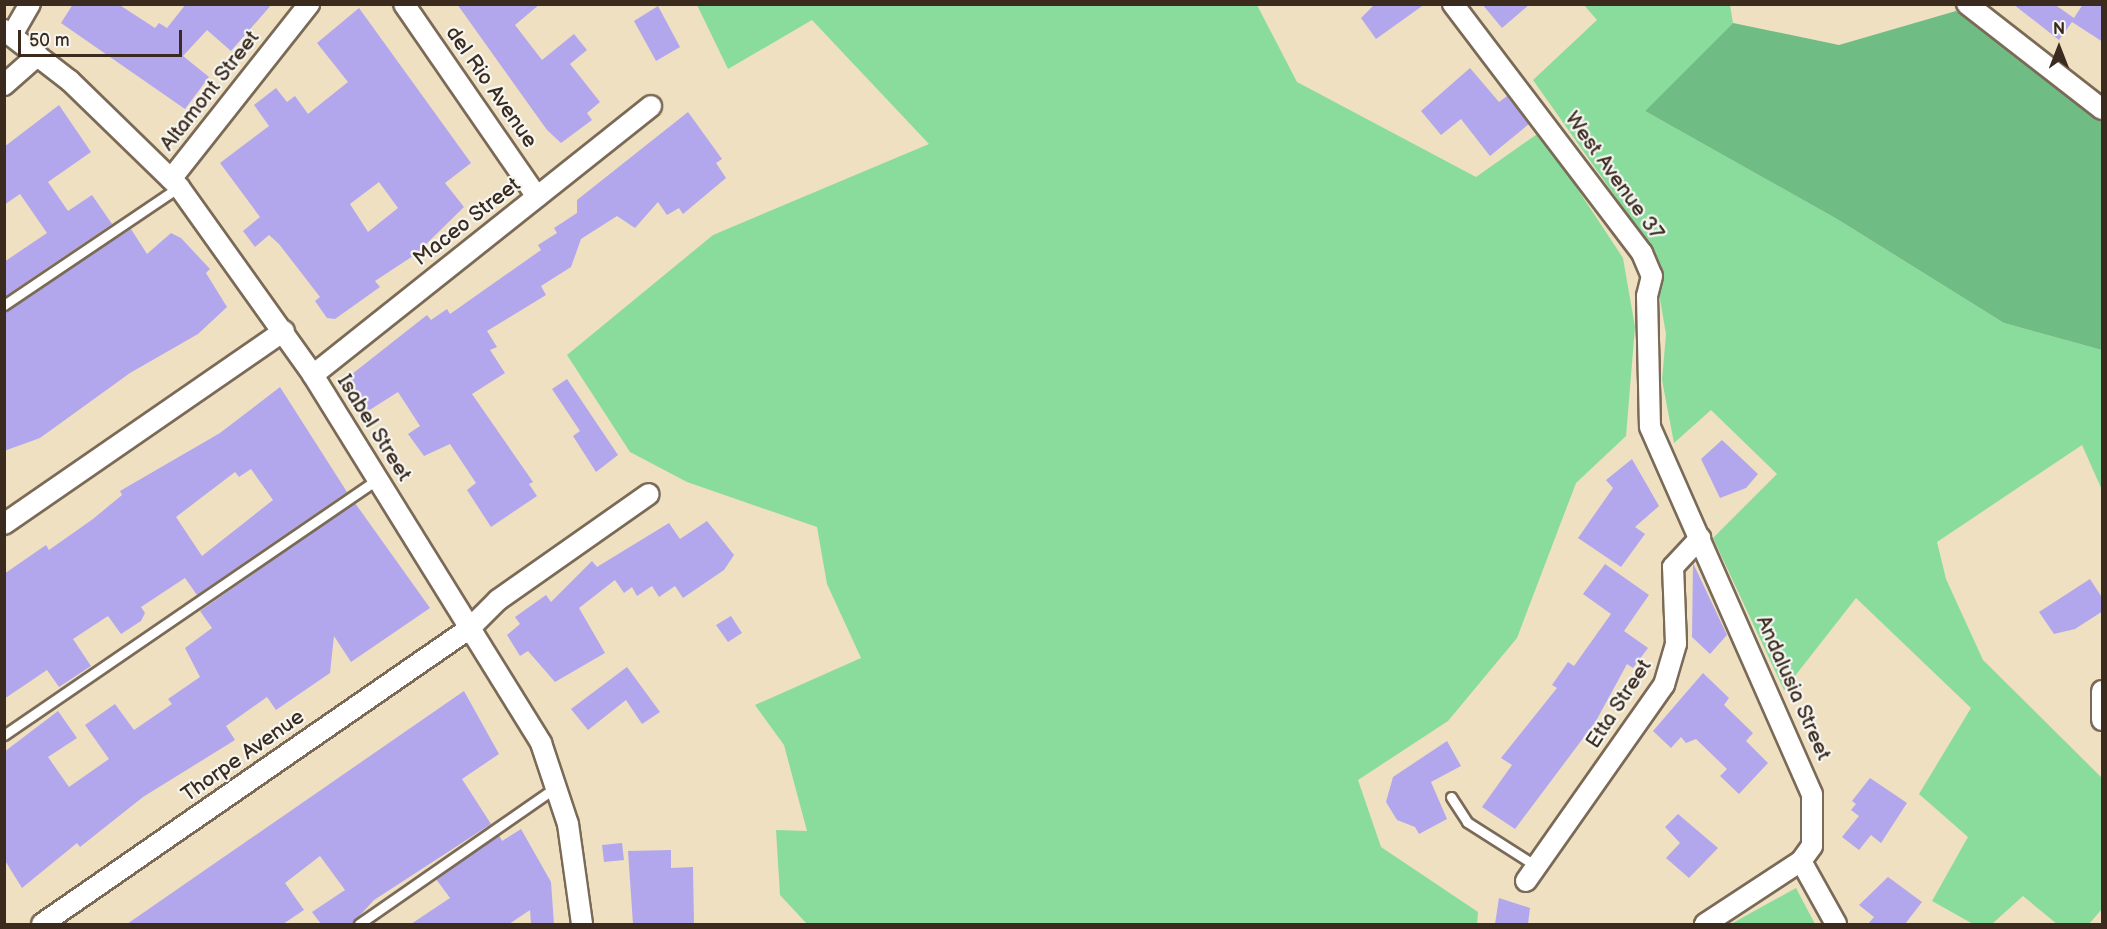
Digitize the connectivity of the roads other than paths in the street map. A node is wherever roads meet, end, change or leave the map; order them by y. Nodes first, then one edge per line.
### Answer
1 (30, 4) edge
2 (309, 4) edge
3 (404, 4) edge
4 (1453, 4) edge
5 (1967, 4) edge
6 (8, 32) edge
7 (38, 56) junction
8 (4, 85) edge
9 (651, 106) dead end
10 (2103, 109) edge
11 (175, 183) junction
12 (537, 197) junction
13 (4, 306) edge
14 (284, 331) junction
15 (313, 375) junction
16 (378, 479) junction
17 (649, 494) dead end
18 (4, 524) edge
19 (1700, 538) junction
20 (471, 628) junction
21 (2103, 691) edge
22 (2103, 720) edge
23 (4, 735) edge
24 (558, 786) junction
25 (1451, 797) dead end
26 (1801, 861) junction
27 (1531, 873) joint
28 (42, 924) edge
29 (359, 924) edge
30 (582, 924) edge
31 (1705, 924) edge
32 (1836, 924) edge

1 - 6 street
2 - 11 street, Altamont Street
3 - 12 street, del Rio Avenue
4 - 19 street, West Avenue 37
5 - 10 street
6 - 7 street, Isabel Street
7 - 8 street
7 - 11 street, Isabel Street
9 - 12 street, Maceo Street
11 - 13 lane
11 - 14 street, Isabel Street
12 - 15 street, Maceo Street
14 - 15 street, Isabel Street
14 - 18 street
15 - 16 street, Isabel Street
16 - 20 street, Isabel Street
16 - 23 lane
17 - 20 street, Thorpe Avenue
19 - 26 street, Andalusia Street
19 - 27 street, Etta Street
20 - 24 street, Isabel Street
20 - 28 street, Thorpe Avenue
21 - 22 street
24 - 29 lane
24 - 30 street, Isabel Street
25 - 27 lane
26 - 31 street
26 - 32 street

